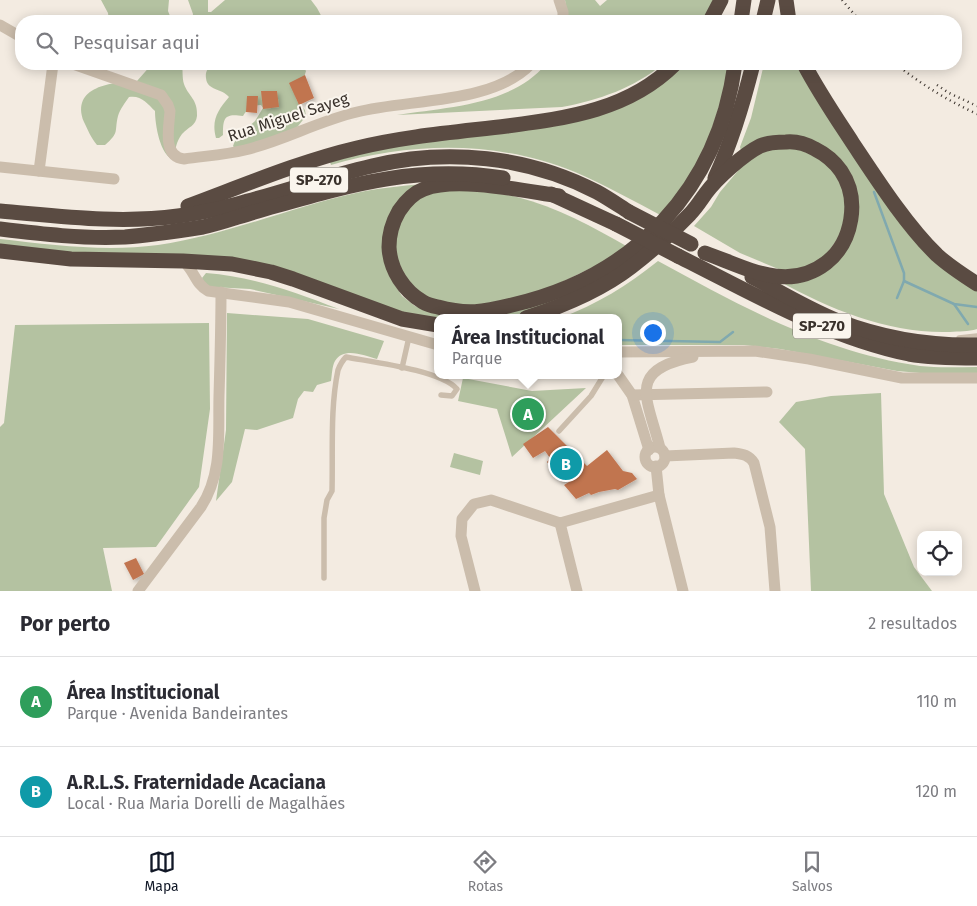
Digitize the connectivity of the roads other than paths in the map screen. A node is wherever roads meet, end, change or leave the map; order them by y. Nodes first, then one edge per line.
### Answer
1 (559, 0) edge
2 (721, 0) edge
3 (744, 0) edge
4 (768, 0) edge
5 (786, 0) edge
6 (563, 15) edge
7 (713, 15) edge
8 (742, 15) edge
9 (764, 15) edge
10 (788, 15) edge
11 (0, 25) edge
12 (15, 34) edge
13 (53, 70) edge
14 (90, 70) edge
15 (523, 70) edge
16 (667, 70) edge
17 (734, 70) edge
18 (751, 70) edge
19 (807, 70) edge
20 (0, 167) edge
21 (39, 171) junction
22 (114, 179) dead end
23 (711, 186) junction
24 (559, 196) junction
25 (0, 211) edge
26 (114, 220) junction
27 (0, 229) edge
28 (0, 252) edge
29 (705, 253) junction
30 (183, 261) junction
31 (211, 262) junction
32 (197, 277) junction
33 (977, 284) edge
34 (221, 292) junction
35 (537, 314) edge
36 (434, 324) edge
37 (977, 336) edge
38 (409, 337) junction
39 (898, 339) junction
40 (434, 344) edge
41 (977, 345) edge
42 (725, 350) junction
43 (622, 352) edge
44 (646, 352) junction
45 (977, 358) edge
46 (402, 368) junction
47 (657, 370) junction
48 (434, 376) edge
49 (977, 378) edge
50 (443, 379) edge
51 (602, 379) edge
52 (621, 379) edge
53 (767, 392) dead end
54 (441, 394) dead end
55 (632, 396) junction
56 (647, 396) junction
57 (559, 432) dead end
58 (658, 451) junction
59 (656, 466) junction
60 (659, 495) junction
61 (560, 523) junction
62 (324, 578) dead end
63 (138, 591) edge
64 (475, 591) edge
65 (577, 591) edge
66 (683, 591) edge
67 (775, 591) edge

1 - 6 street
2 - 7 highway
3 - 8 highway
4 - 9 highway
5 - 10 highway
11 - 12 street
13 - 21 street
14 - 15 street, Rua Miguel Sayeg
16 - 26 highway
17 - 24 highway
18 - 23 highway
19 - 33 highway
20 - 21 street
21 - 22 street
23 - 29 highway
23 - 35 highway
24 - 27 highway, SP-270
24 - 45 highway, SP-270, bridge
25 - 26 highway, SP-270
26 - 29 highway, SP-270, bridge
28 - 30 highway
29 - 39 highway, SP-270
30 - 31 highway
30 - 32 street
31 - 32 street
31 - 36 highway
32 - 34 street
34 - 38 street
34 - 63 street
37 - 39 lane
38 - 40 street
38 - 46 lane
39 - 41 highway, SP-270
42 - 44 street
42 - 47 street
42 - 49 street
43 - 44 street
44 - 47 street
46 - 48 lane
46 - 62 lane
47 - 56 street
50 - 54 lane
51 - 57 lane
52 - 55 street
53 - 56 street
55 - 56 street
55 - 58 street
56 - 58 street
58 - 59 street
58 - 59 street
58 - 67 street
59 - 60 street
60 - 61 street
60 - 66 street
61 - 64 street
61 - 65 street

